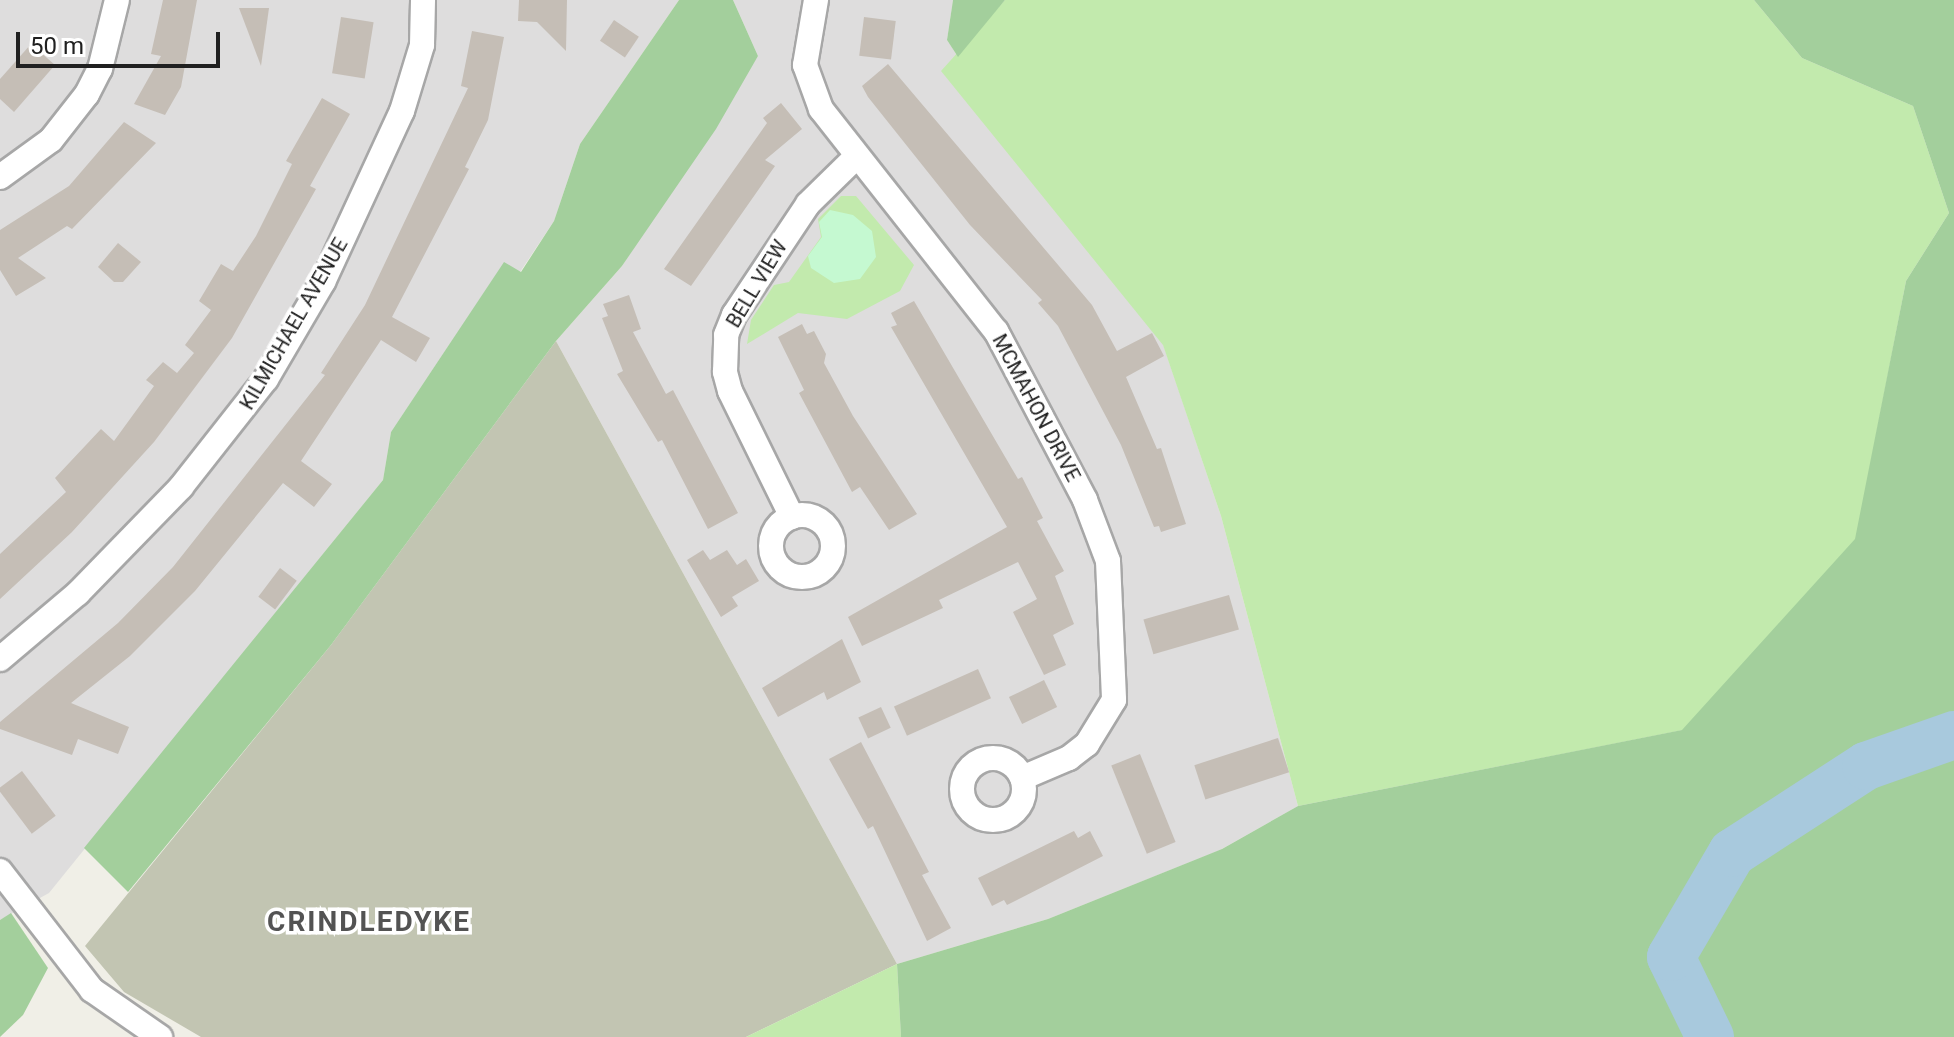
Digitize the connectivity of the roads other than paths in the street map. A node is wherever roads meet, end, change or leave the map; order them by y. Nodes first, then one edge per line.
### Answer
1 (117, 0) edge
2 (423, 0) edge
3 (816, 0) edge
4 (855, 158) junction
5 (0, 177) edge
6 (792, 517) dead end
7 (0, 659) edge
8 (1022, 778) dead end
9 (0, 871) edge
10 (160, 1037) edge

1 - 5 street
2 - 7 street, KILMICHAEL AVENUE
3 - 4 street, MCMAHON DRIVE
4 - 6 street, BELL VIEW
4 - 8 street, MCMAHON DRIVE
9 - 10 street

